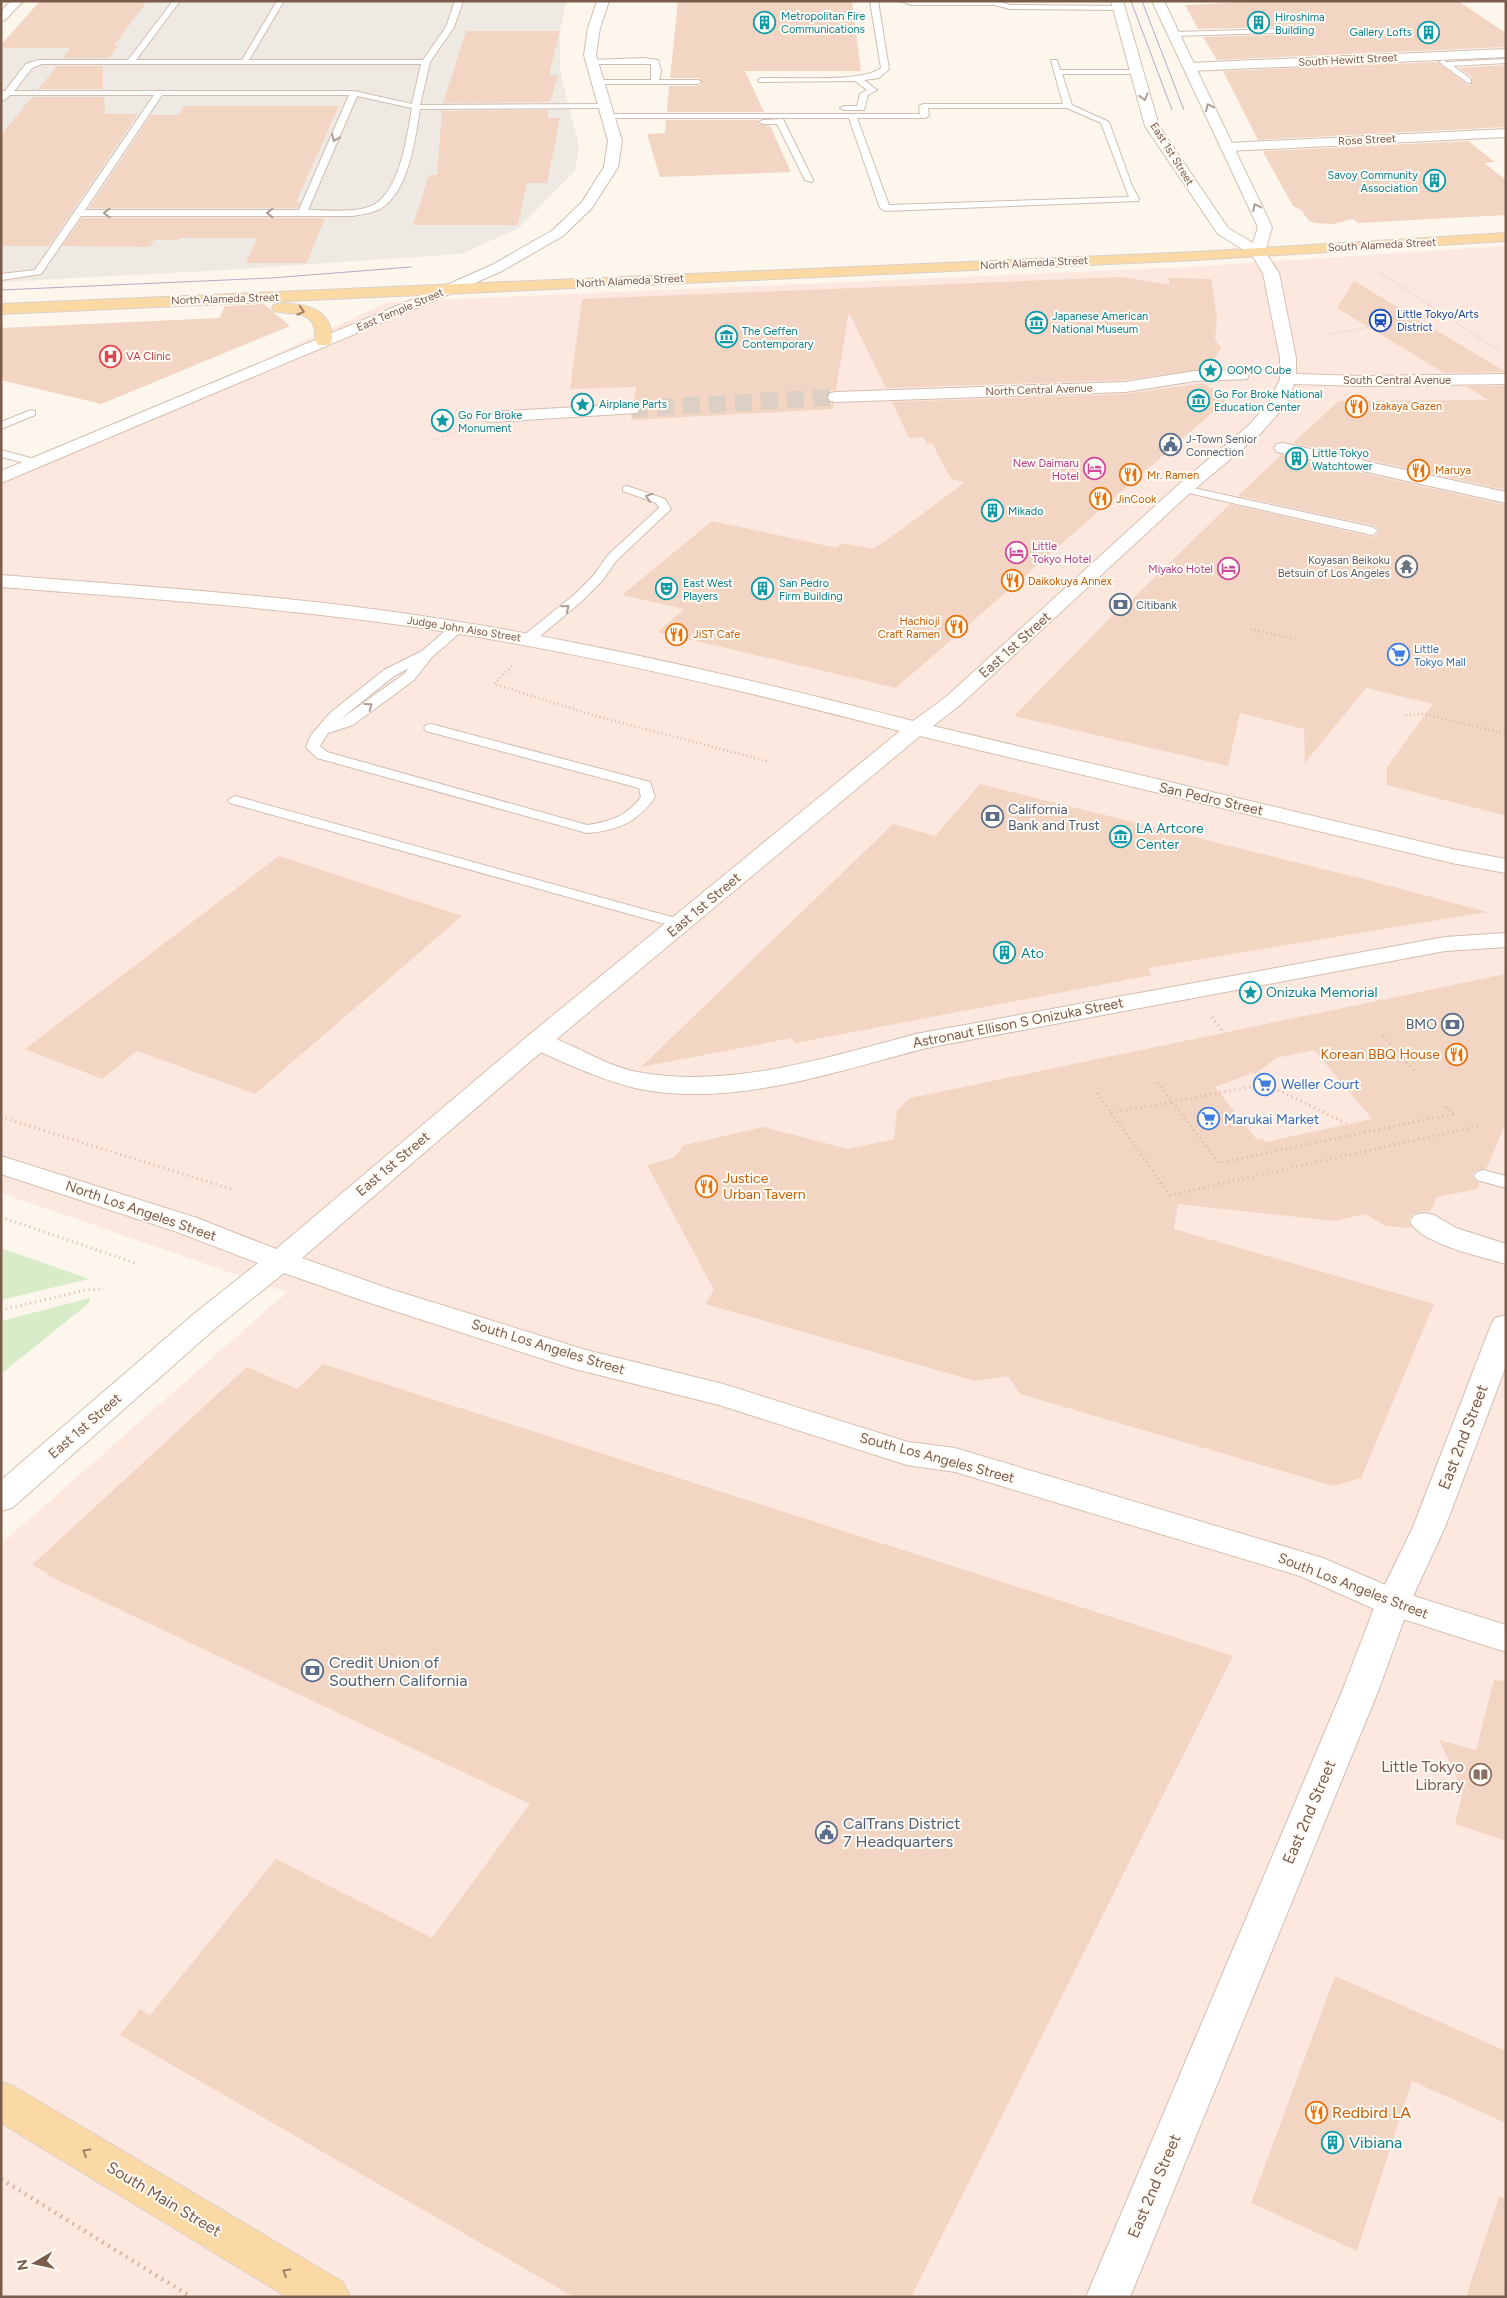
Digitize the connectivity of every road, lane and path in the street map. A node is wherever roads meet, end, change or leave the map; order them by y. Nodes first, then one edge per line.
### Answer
1 (18, 1) edge
2 (177, 1) edge
3 (281, 1) edge
4 (459, 1) edge
5 (603, 1) edge
6 (874, 1) edge
7 (904, 1) edge
8 (1158, 1) edge
9 (996, 2) edge
10 (1118, 4) edge
11 (1, 18) edge
12 (1232, 27) dead end
13 (1275, 31) dead end
14 (1174, 32) junction
15 (1506, 53) edge
16 (1435, 56) junction
17 (1506, 61) edge
18 (130, 62) junction
19 (244, 62) junction
20 (426, 62) junction
21 (592, 62) junction
22 (1054, 62) dead end
23 (1490, 62) junction
24 (1446, 64) junction
25 (1190, 67) junction
26 (1057, 72) junction
27 (1137, 72) junction
28 (1506, 73) edge
29 (858, 79) junction
30 (762, 80) dead end
31 (1468, 81) dead end
32 (598, 82) junction
33 (655, 82) junction
34 (698, 82) dead end
35 (4, 93) edge
36 (160, 93) junction
37 (354, 93) junction
38 (1, 101) edge
39 (1068, 106) junction
40 (417, 107) junction
41 (607, 114) junction
42 (852, 116) junction
43 (1506, 133) edge
44 (1228, 147) junction
45 (809, 180) dead end
46 (80, 213) junction
47 (302, 213) junction
48 (1506, 237) edge
49 (1258, 252) junction
50 (1376, 270) dead end
51 (1, 277) edge
52 (447, 290) junction
53 (201, 300) junction
54 (1, 309) edge
55 (1445, 315) junction
56 (1418, 319) dead end
57 (1368, 327) dead end
58 (1326, 335) dead end
59 (324, 342) junction
60 (1506, 355) edge
61 (1241, 374) dead end
62 (1288, 379) junction
63 (1506, 379) edge
64 (836, 397) tunnel mouth
65 (631, 409) tunnel mouth
66 (31, 413) dead end
67 (492, 417) joint
68 (1, 426) edge
69 (430, 441) dead end
70 (1282, 448) dead end
71 (1, 453) edge
72 (38, 463) junction
73 (1, 478) edge
74 (627, 489) dead end
75 (1184, 489) junction
76 (1506, 498) edge
77 (1372, 531) dead end
78 (1, 581) edge
79 (1125, 597) dead end
80 (1132, 599) dead end
81 (457, 628) junction
82 (1251, 628) dead end
83 (528, 639) junction
84 (1294, 639) dead end
85 (514, 664) dead end
86 (1406, 715) dead end
87 (431, 728) dead end
88 (918, 728) junction
89 (1506, 734) edge
90 (770, 762) dead end
91 (234, 800) dead end
92 (1506, 866) edge
93 (681, 924) junction
94 (1506, 940) edge
95 (1383, 1036) dead end
96 (538, 1041) junction
97 (1255, 1072) dead end
98 (1415, 1072) dead end
99 (1157, 1082) dead end
100 (1266, 1084) junction
101 (1097, 1093) dead end
102 (1172, 1102) junction
103 (1445, 1106) dead end
104 (1111, 1113) junction
105 (1, 1117) edge
106 (1348, 1124) dead end
107 (1478, 1126) dead end
108 (1, 1165) edge
109 (1483, 1176) dead end
110 (1506, 1182) edge
111 (234, 1190) dead end
112 (1, 1217) edge
113 (1424, 1222) dead end
114 (1506, 1254) edge
115 (280, 1261) junction
116 (135, 1263) dead end
117 (104, 1289) dead end
118 (1, 1310) edge
119 (1506, 1326) edge
120 (1, 1499) edge
121 (1393, 1603) junction
122 (1506, 1638) edge
123 (1, 2101) edge
124 (1, 2179) edge
125 (191, 2297) edge
126 (328, 2297) edge
127 (1108, 2297) edge

1 - 11 main road
2 - 18 lane
3 - 19 lane
4 - 20 lane
5 - 21 main road, East Temple Street
6 - 29 lane
7 - 9 lane
8 - 14 main road
9 - 10 lane
10 - 27 main road, East 1st Street
12 - 14 lane
13 - 14 lane
14 - 25 main road
15 - 16 main road, South Hewitt Street
16 - 24 lane
16 - 25 main road, South Hewitt Street
17 - 23 lane
18 - 19 lane
18 - 35 lane
19 - 20 lane
20 - 40 lane
21 - 32 main road, East Temple Street
21 - 33 lane
22 - 26 lane
23 - 24 lane
23 - 28 lane
24 - 31 lane
44 -> 25 main road
26 - 27 lane
26 - 39 lane
27 -> 49 main road, East 1st Street
29 - 30 lane
29 - 41 lane
32 - 33 lane
32 - 41 main road, East Temple Street
33 - 34 lane
35 - 36 lane
35 - 38 lane
36 - 37 lane
36 - 46 lane
37 - 40 lane
37 -> 47 lane
39 - 42 lane
39 - 42 lane
40 - 41 lane
40 - 47 lane
41 - 42 lane
41 - 45 lane
41 - 52 main road, East Temple Street
43 - 44 main road, Rose Street
49 -> 44 main road
47 -> 46 lane
46 - 51 lane
48 - 49 main road, South Alameda Street
49 - 52 main road, North Alameda Street
49 - 62 main road, East 1st Street
50 - 55 path
52 - 53 main road, North Alameda Street
52 - 59 main road, East Temple Street
53 - 54 main road, North Alameda Street
53 -> 59 main road
55 - 56 path
55 - 60 path
57 - 58 path
59 - 72 main road, East Temple Street
61 - 64 main road, North Central Avenue
62 - 63 main road, South Central Avenue
62 - 75 main road, East 1st Street
65 - 67 main road
66 - 68 lane
67 - 69 path
70 - 76 main road
71 - 72 lane
72 - 73 main road, East Temple Street
83 -> 74 lane
75 - 77 lane
75 - 88 main road, East 1st Street
78 - 81 main road, Judge John Aiso Street
79 - 80 path
81 - 83 main road, Judge John Aiso Street
81 - 87 lane
82 - 84 path
83 - 88 main road, Judge John Aiso Street
85 - 90 path
86 - 89 path
88 - 92 main road, San Pedro Street
88 - 93 main road, East 1st Street
91 - 93 lane
93 - 96 main road, East 1st Street
94 - 96 main road, Astronaut Ellison S Onizuka Street
95 - 98 path
96 - 115 main road, East 1st Street
97 - 100 path
99 - 102 path
100 - 102 path
100 - 106 path
101 - 104 path
102 - 103 path
102 - 104 path
104 - 107 path
105 - 111 path
108 - 115 main road, North Los Angeles Street
109 - 110 lane
112 - 116 path
113 - 114 main road
115 - 120 main road, East 1st Street
115 - 121 main road, South Los Angeles Street
117 - 118 path
119 - 121 main road, East 2nd Street
121 - 122 main road, South Los Angeles Street
121 - 127 main road, East 2nd Street
126 -> 123 main road, South Main Street
124 - 125 path

